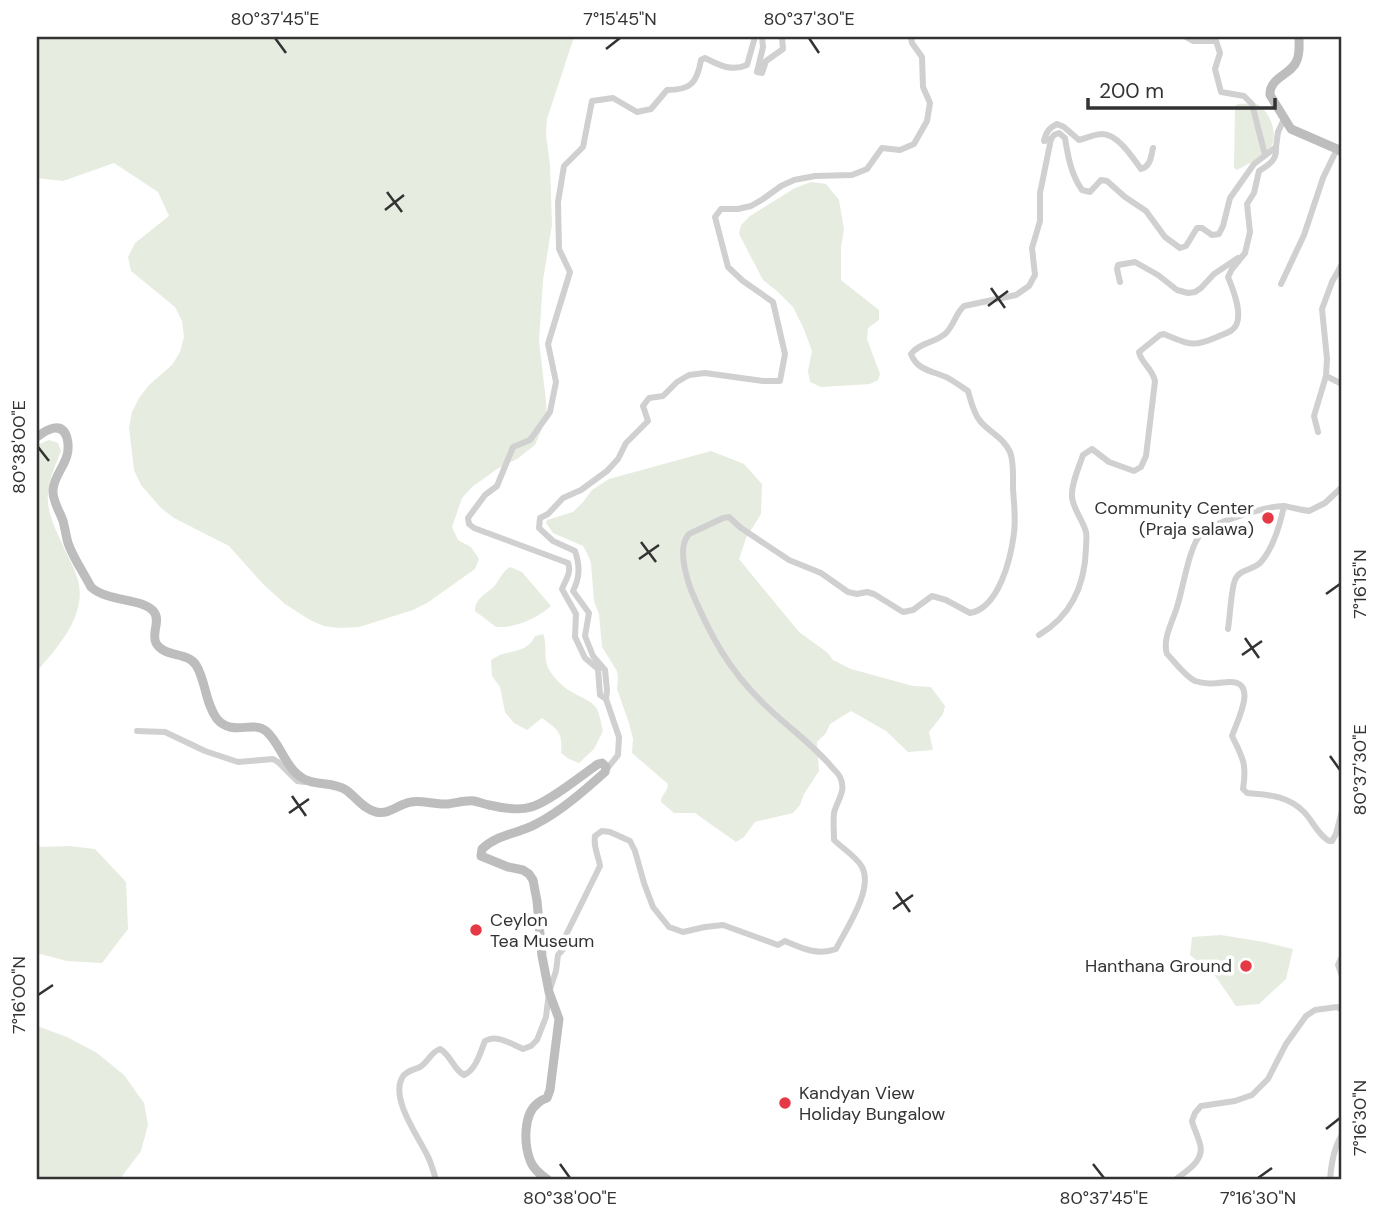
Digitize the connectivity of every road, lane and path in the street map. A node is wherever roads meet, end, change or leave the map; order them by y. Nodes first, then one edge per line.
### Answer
1 (755, 37) edge
2 (762, 37) edge
3 (782, 37) edge
4 (911, 37) edge
5 (1186, 37) edge
6 (1299, 37) edge
7 (1284, 118) junction
8 (1051, 139) junction
9 (1276, 147) junction
10 (1153, 148) dead end
11 (1340, 150) edge
12 (1265, 155) junction
13 (1245, 253) junction
14 (1342, 264) edge
15 (1120, 282) dead end
16 (1281, 284) dead end
17 (1326, 376) junction
18 (1342, 384) edge
19 (1318, 432) dead end
20 (37, 437) edge
21 (1342, 487) edge
22 (1284, 506) junction
23 (1228, 629) dead end
24 (1039, 635) dead end
25 (606, 699) junction
26 (137, 731) dead end
27 (605, 772) junction
28 (311, 783) junction
29 (1342, 811) edge
30 (1342, 956) edge
31 (1342, 976) edge
32 (549, 992) junction
33 (1342, 1010) edge
34 (1342, 1135) edge
35 (436, 1180) edge
36 (548, 1180) edge
37 (1175, 1180) edge
38 (1331, 1180) edge

1 - 25 street
2 - 3 street
4 - 25 street
5 - 12 street
6 - 7 street
7 - 9 street
7 - 11 street
8 - 10 street
8 - 12 street
8 - 32 street
9 - 12 street
9 - 13 street
11 - 16 street
13 - 15 street
13 - 24 street
14 - 17 street
17 - 18 street
17 - 19 street
20 - 28 street
21 - 22 street
22 - 23 street
22 - 29 street
25 - 27 street
26 - 28 street
27 - 28 street
27 - 32 street
30 - 31 street
32 - 35 street
32 - 36 street
33 - 37 street
34 - 38 street

